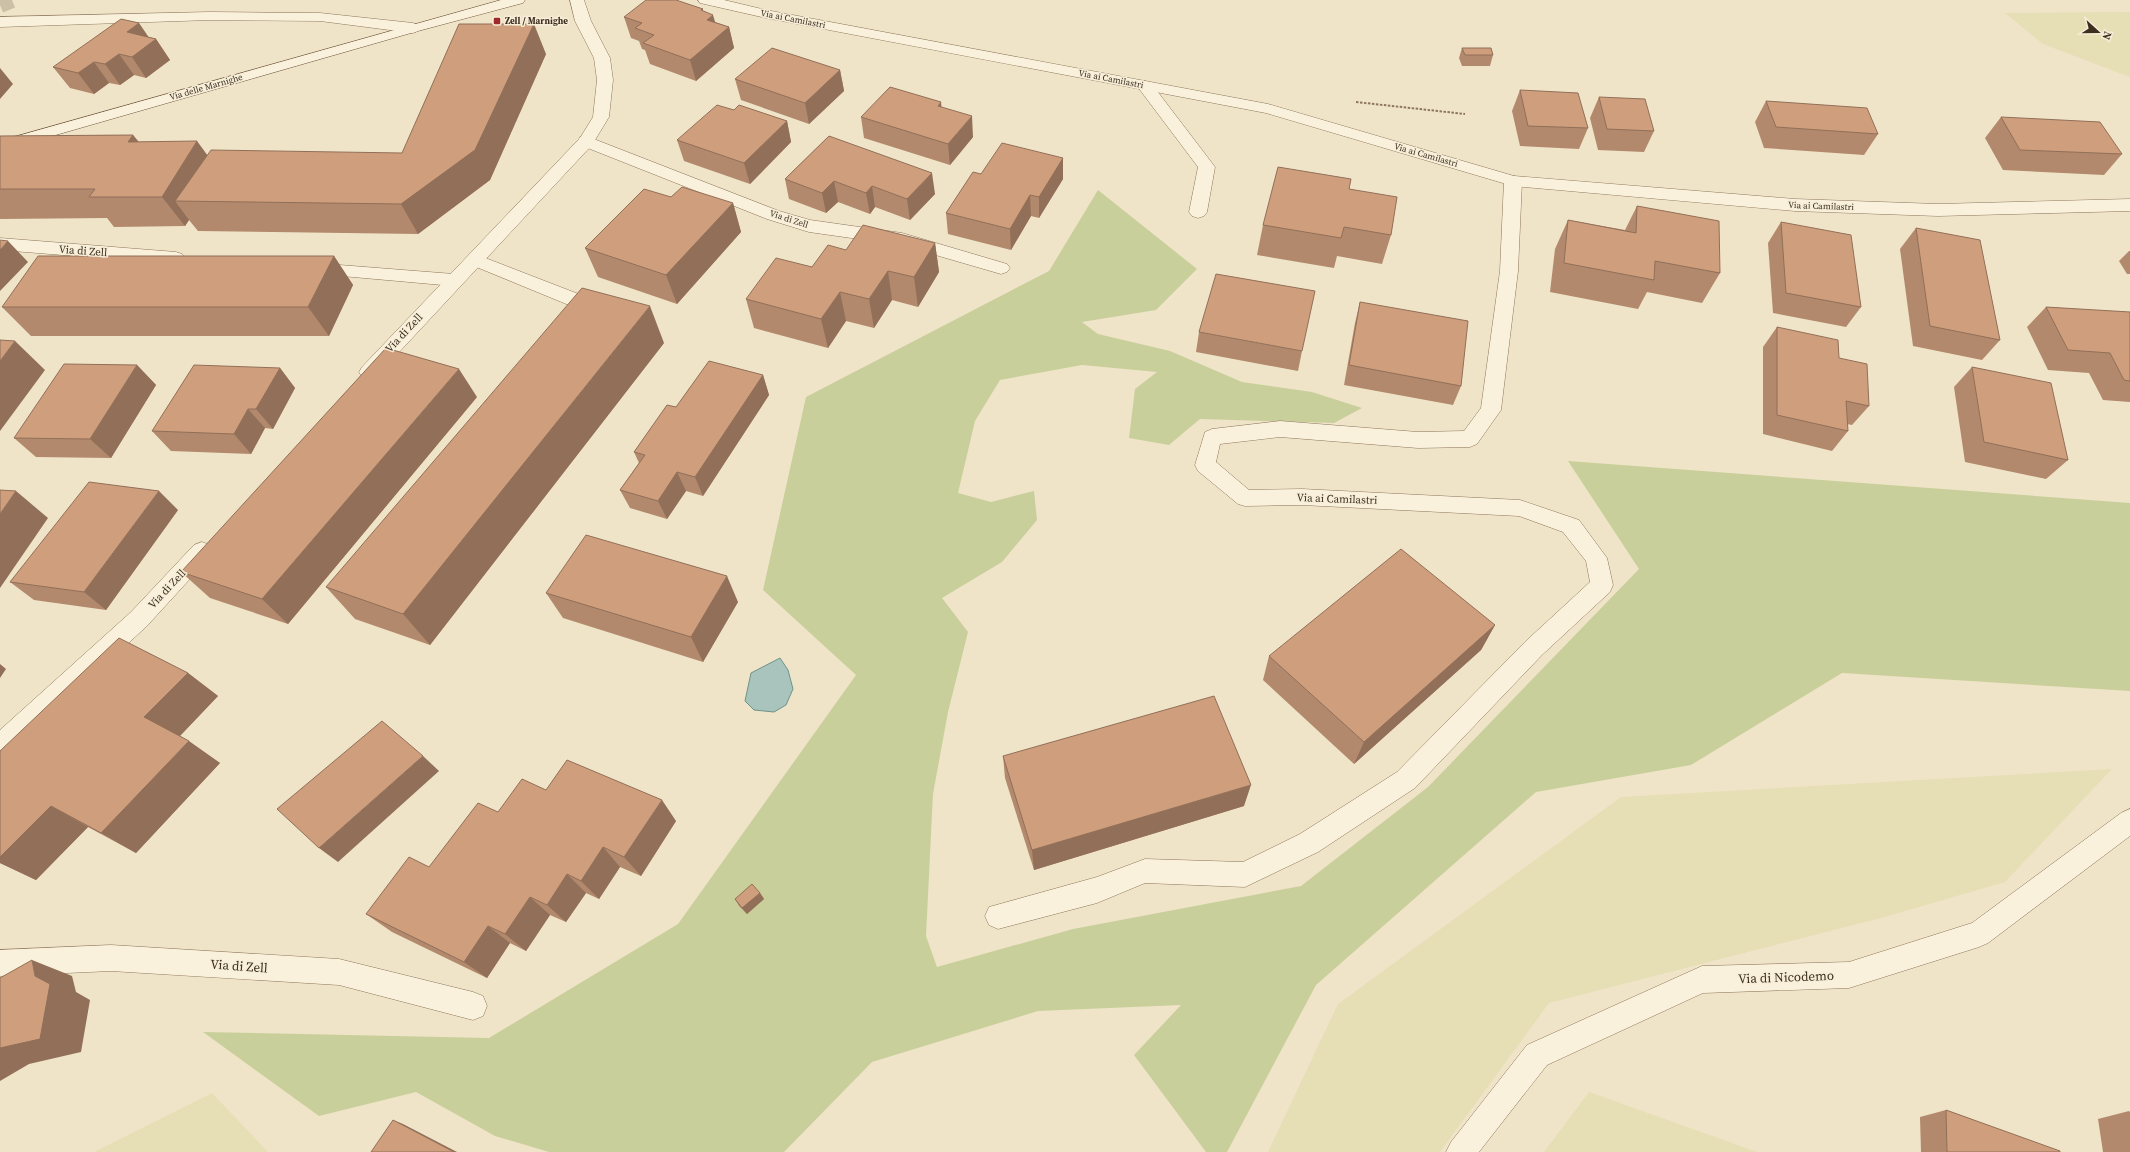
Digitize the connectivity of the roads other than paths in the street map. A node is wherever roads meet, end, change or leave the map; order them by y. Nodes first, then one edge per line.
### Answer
1 (518, 0) edge
2 (578, 0) edge
3 (705, 0) edge
4 (0, 22) edge
5 (413, 28) junction
6 (1145, 86) junction
7 (586, 141) junction
8 (0, 146) edge
9 (1513, 181) junction
10 (2130, 205) edge
11 (1198, 212) dead end
12 (0, 244) edge
13 (191, 259) edge
14 (474, 260) junction
15 (294, 267) edge
16 (1001, 268) dead end
17 (454, 280) junction
18 (620, 318) edge
19 (357, 384) edge
20 (213, 539) edge
21 (0, 745) edge
22 (2130, 821) edge
23 (998, 916) dead end
24 (0, 963) edge
25 (473, 1006) dead end
26 (1461, 1152) edge

1 - 5 street, Via delle Marnighe
2 - 7 street, Via di Zell
3 - 6 street, Via ai Camilastri
4 - 5 street, Via delle Marnighe
5 - 8 street, Via delle Marnighe
6 - 9 street, Via ai Camilastri
6 - 11 street
7 - 14 street, Via di Zell
7 - 16 street, Via di Zell
9 - 10 street, Via ai Camilastri
9 - 23 street, Via ai Camilastri
12 - 13 street, Via di Zell
14 - 17 street, Via di Zell
14 - 18 street
15 - 17 street
17 - 19 street, Via di Zell
20 - 21 street, Via di Zell
22 - 26 street, Via di Nicodemo
24 - 25 street, Via di Zell

